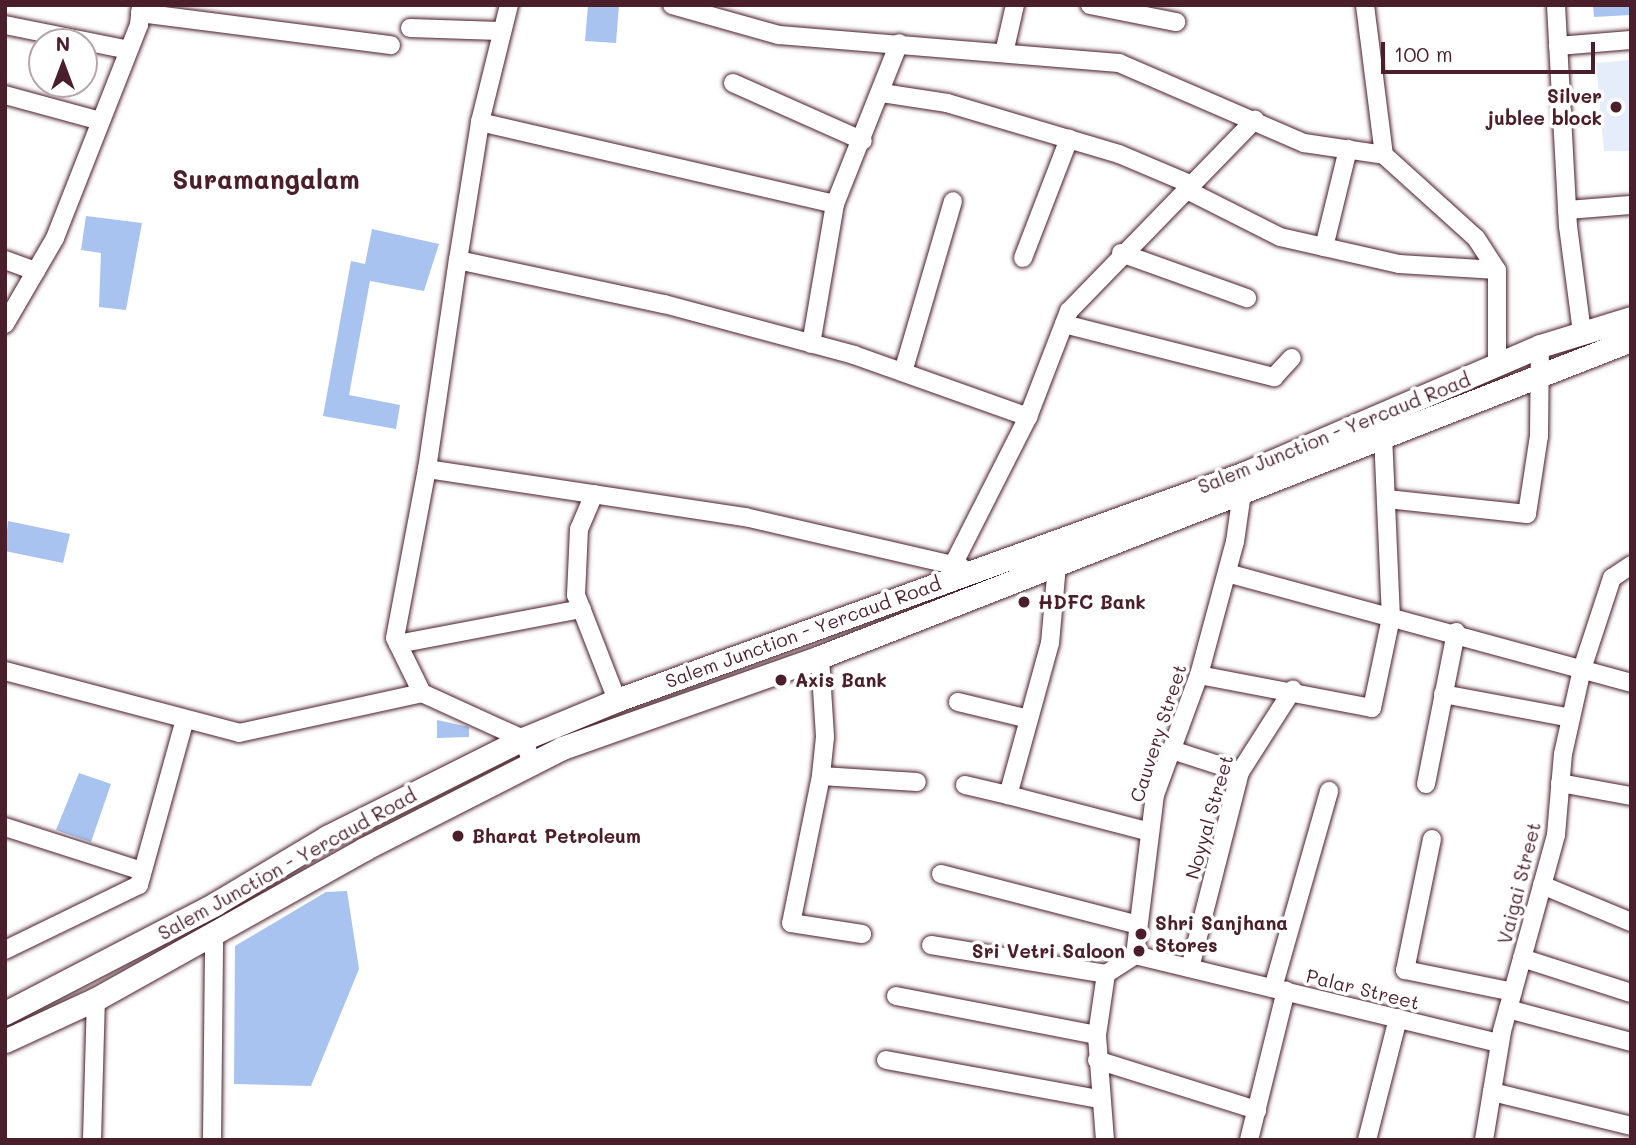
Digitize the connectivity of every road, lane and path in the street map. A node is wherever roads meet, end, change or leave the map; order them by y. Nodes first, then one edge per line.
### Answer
1 (509, 5) edge
2 (671, 5) edge
3 (1015, 5) edge
4 (1090, 5) edge
5 (1365, 5) edge
6 (1556, 5) edge
7 (141, 9) edge
8 (1177, 22) dead end
9 (5, 25) edge
10 (410, 28) dead end
11 (499, 31) junction
12 (1631, 40) edge
13 (899, 43) junction
14 (391, 45) dead end
15 (1558, 46) junction
16 (129, 50) junction
17 (1004, 53) junction
18 (733, 83) dead end
19 (882, 93) junction
20 (5, 95) edge
21 (1255, 120) junction
22 (101, 121) junction
23 (480, 122) junction
24 (1069, 139) junction
25 (863, 141) junction
26 (1348, 149) junction
27 (1384, 155) junction
28 (1187, 187) junction
29 (953, 201) dead end
30 (835, 204) junction
31 (1631, 205) edge
32 (1567, 210) junction
33 (1324, 247) junction
34 (1121, 253) junction
35 (1023, 258) dead end
36 (5, 260) edge
37 (458, 260) junction
38 (1497, 270) junction
39 (36, 271) junction
40 (1247, 298) dead end
41 (1631, 318) edge
42 (5, 324) edge
43 (1064, 324) junction
44 (1582, 332) junction
45 (1631, 340) edge
46 (811, 344) junction
47 (1540, 346) junction
48 (1292, 358) dead end
49 (1497, 365) junction
50 (903, 372) junction
51 (1542, 372) junction
52 (1028, 417) junction
53 (1383, 437) junction
54 (427, 469) junction
55 (1242, 493) junction
56 (594, 494) junction
57 (1387, 499) junction
58 (1057, 565) junction
59 (952, 567) junction
60 (980, 568) junction
61 (1627, 571) edge
62 (1227, 573) junction
63 (984, 593) junction
64 (582, 610) junction
65 (1391, 618) junction
66 (1456, 632) junction
67 (398, 644) junction
68 (820, 657) junction
69 (1582, 669) junction
70 (5, 670) edge
71 (1199, 676) junction
72 (1631, 683) edge
73 (1293, 690) junction
74 (422, 693) junction
75 (1443, 694) junction
76 (617, 700) junction
77 (958, 702) dead end
78 (1571, 718) junction
79 (185, 719) junction
80 (1029, 719) junction
81 (523, 739) junction
82 (1172, 750) junction
83 (532, 762) junction
84 (1240, 772) junction
85 (821, 776) junction
86 (917, 782) dead end
87 (1560, 783) junction
88 (1426, 784) dead end
89 (965, 785) dead end
90 (1329, 791) dead end
91 (1008, 795) junction
92 (1631, 796) edge
93 (5, 828) edge
94 (1150, 832) junction
95 (1433, 839) dead end
96 (142, 871) junction
97 (942, 874) dead end
98 (1542, 885) junction
99 (1631, 922) edge
100 (1135, 924) junction
101 (862, 934) dead end
102 (214, 936) junction
103 (930, 945) dead end
104 (5, 950) edge
105 (1135, 955) junction
106 (1522, 958) junction
107 (1190, 968) junction
108 (1106, 974) junction
109 (1279, 990) junction
110 (1631, 993) edge
111 (895, 996) dead end
112 (96, 999) junction
113 (1510, 1000) junction
114 (5, 1013) edge
115 (1398, 1018) junction
116 (1097, 1035) junction
117 (5, 1041) edge
118 (1631, 1042) edge
119 (1500, 1043) junction
120 (886, 1060) dead end
121 (1097, 1060) junction
122 (1492, 1092) junction
123 (1098, 1099) junction
124 (1257, 1110) junction
125 (1631, 1126) edge
126 (92, 1140) edge
127 (212, 1140) edge
128 (1105, 1140) edge
129 (1249, 1140) edge
130 (1367, 1140) edge
131 (1485, 1140) edge

1 - 11 street
2 - 13 street
3 - 17 street
4 - 8 street
5 - 27 street
6 - 15 street
7 - 14 street
7 - 16 street
9 - 16 street
10 - 11 street
11 - 23 street
12 - 15 street
13 - 17 street
13 - 19 street
15 - 32 street
16 - 22 street
17 - 21 street
18 - 25 street
19 - 24 street
19 - 25 street
20 - 22 street
21 - 26 street
21 - 28 street
22 - 39 street
23 - 30 street
23 - 37 street
24 - 28 street
24 - 35 street
25 - 30 street
26 - 27 street
26 - 33 street
27 - 38 street
28 - 33 street
28 - 34 street
29 - 50 street
30 - 46 street
31 - 32 street
32 - 44 street
33 - 38 street
34 - 40 street
34 - 43 street
36 - 39 street
37 - 46 street
37 - 54 street
38 - 49 street
39 - 42 street
41 - 44 main road, Salem Junction - Yercaud Road
43 - 48 street
43 - 52 street
44 - 47 main road, Salem Junction - Yercaud Road
45 - 51 main road
46 - 50 street
47 - 49 main road, Salem Junction - Yercaud Road
47 - 51 street
49 - 60 main road, Salem Junction - Yercaud Road
50 - 52 street
51 - 53 main road
51 - 57 street
52 - 59 street
53 - 55 main road
53 - 57 street
54 - 56 street
54 - 67 street
55 - 58 main road
55 - 62 street, Cauvery Street
56 - 59 street
56 - 64 street
57 - 65 street
58 - 63 main road
58 - 80 street
59 - 60 street
60 - 63 main road
60 - 76 main road, Salem Junction - Yercaud Road
61 - 69 street, Vaigai Street
62 - 65 street
62 - 71 street, Cauvery Street
63 - 68 main road
64 - 67 street
64 - 76 street
65 - 66 street
65 - 73 street
66 - 69 street
66 - 75 street
67 - 74 street
68 - 83 main road
68 - 85 street
69 - 72 street
69 - 78 street, Vaigai Street
70 - 79 street
71 - 73 street
71 - 82 street, Cauvery Street
73 - 84 street, Noyyal Street
74 - 79 street
74 - 81 street
75 - 78 street
75 - 88 street
76 - 81 main road, Salem Junction - Yercaud Road
77 - 80 street
78 - 87 street, Vaigai Street
79 - 96 street
80 - 91 street
81 - 83 street
81 - 114 main road, Salem Junction - Yercaud Road
82 - 84 street
82 - 94 street, Cauvery Street
83 - 102 main road
84 - 107 street, Noyyal Street
85 - 86 street
85 - 101 street
87 - 92 street
87 - 98 street, Vaigai Street
89 - 91 street
90 - 109 street
91 - 94 street
93 - 96 street
94 - 100 street, Cauvery Street
95 - 113 street
96 - 104 street
97 - 100 street
98 - 99 street
98 - 106 street, Vaigai Street
100 - 105 street, Cauvery Street
102 - 112 main road
102 - 127 street
103 - 108 street
105 - 107 street, Palar Street
105 - 108 street
106 - 110 street
106 - 113 street, Vaigai Street
107 - 109 street, Palar Street
108 - 116 street
109 - 115 street, Palar Street
109 - 124 street
111 - 116 street
112 - 117 main road
112 - 126 street
113 - 118 street
113 - 119 street, Vaigai Street
115 - 119 street, Palar Street
115 - 130 street
116 - 121 street
119 - 122 street, Vaigai Street
120 - 123 street
121 - 123 street
121 - 124 street
122 - 125 street
122 - 131 street, Vaigai Street
123 - 128 street
124 - 129 street

